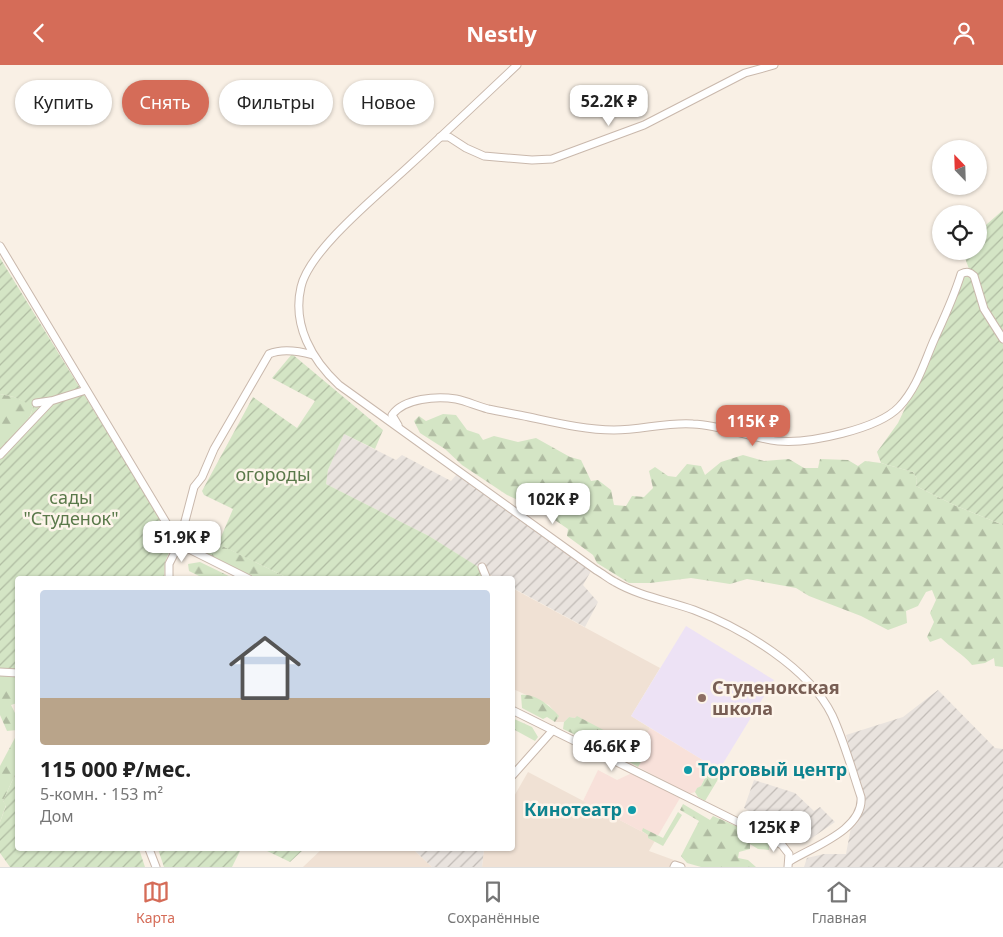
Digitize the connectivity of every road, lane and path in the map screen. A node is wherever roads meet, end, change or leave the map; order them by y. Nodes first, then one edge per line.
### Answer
1 (517, 65) edge
2 (774, 65) edge
3 (440, 137) junction
4 (0, 246) edge
5 (1003, 339) edge
6 (313, 355) junction
7 (86, 390) junction
8 (51, 401) junction
9 (36, 403) dead end
10 (399, 428) junction
11 (0, 455) edge
12 (179, 544) junction
13 (482, 567) dead end
14 (169, 576) edge
15 (243, 576) edge
16 (486, 576) edge
17 (0, 672) edge
18 (15, 673) edge
19 (515, 711) edge
20 (553, 730) junction
21 (515, 773) edge
22 (150, 851) edge
23 (789, 864) edge
24 (156, 867) edge
25 (674, 867) edge
26 (681, 867) edge

1 - 3 street
2 - 3 street
3 - 6 street
4 - 7 street
5 - 10 street
6 - 10 street
6 - 12 street
7 - 8 street
7 - 12 street
8 - 9 street
8 - 11 street
10 - 23 street
12 - 14 street
12 - 15 street
13 - 16 street
17 - 18 street
19 - 20 street
20 - 21 street
20 - 23 street
22 - 24 street
25 - 26 street

